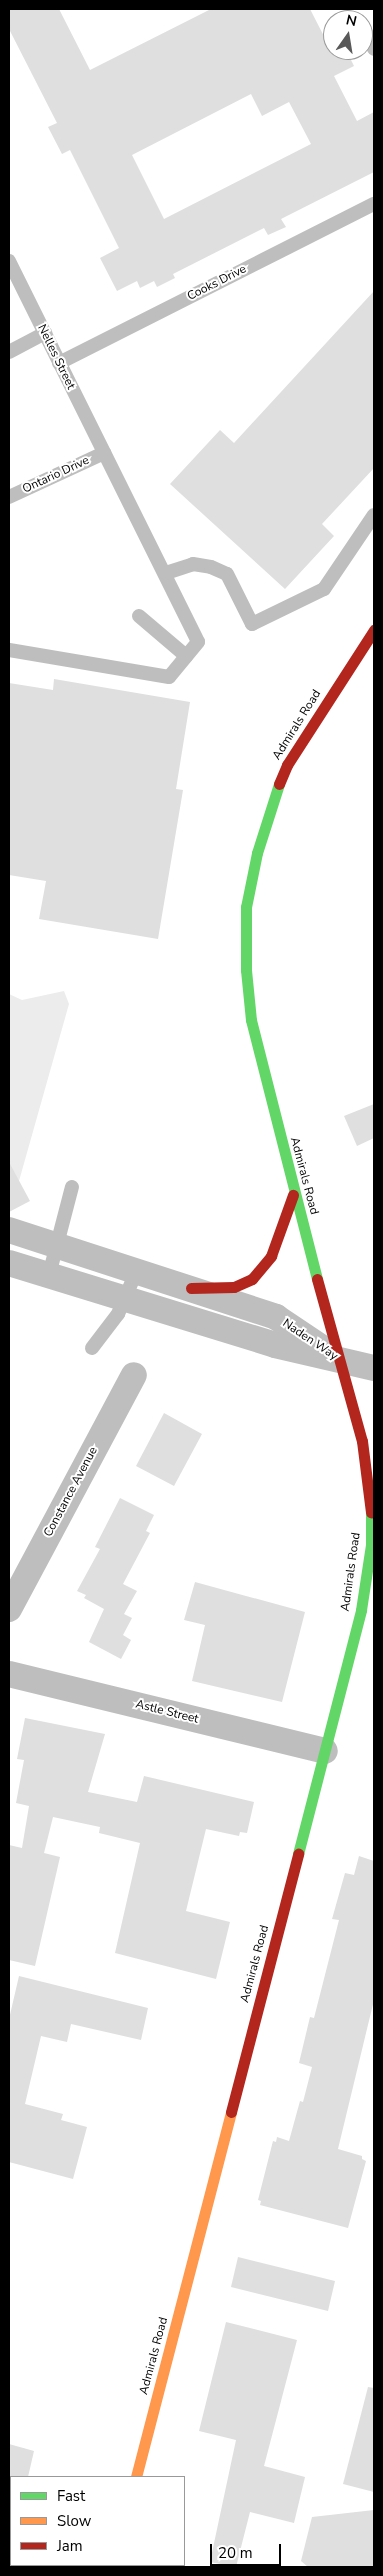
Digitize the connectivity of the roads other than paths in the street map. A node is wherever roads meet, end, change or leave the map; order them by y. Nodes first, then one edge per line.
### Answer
1 (374, 204) edge
2 (9, 261) edge
3 (45, 333) junction
4 (9, 352) edge
5 (59, 363) junction
6 (104, 453) junction
7 (9, 498) edge
8 (374, 515) edge
9 (166, 573) junction
10 (139, 616) dead end
11 (374, 630) edge
12 (9, 650) edge
13 (186, 656) junction
14 (72, 1186) dead end
15 (293, 1195) junction
16 (9, 1230) edge
17 (57, 1245) junction
18 (9, 1263) edge
19 (137, 1270) junction
20 (49, 1275) junction
21 (191, 1288) junction
22 (124, 1299) junction
23 (92, 1348) dead end
24 (342, 1361) junction
25 (374, 1368) edge
26 (134, 1375) dead end
27 (9, 1609) edge
28 (9, 1674) edge
29 (325, 1751) junction
30 (136, 2476) edge

1 - 5 lane, Cooks Drive
2 - 3 lane, Nelles Street
3 - 4 lane
3 - 5 lane, Nelles Street
5 - 6 lane, Nelles Street
6 - 7 lane, Ontario Drive
6 - 9 lane, Nelles Street
8 - 9 lane
9 - 13 lane, Nelles Street
10 - 13 lane
11 - 15 main road, Admirals Road
12 - 13 lane
14 - 17 lane
15 - 21 main road
15 - 24 main road, Admirals Road
16 - 17 street, Naden Way
17 - 19 street, Naden Way
17 - 20 lane
18 - 20 street, Naden Way
19 - 21 street, Naden Way
19 - 22 lane
20 - 22 street, Naden Way
21 - 24 street, Naden Way
22 - 23 lane
22 - 24 street, Naden Way
24 - 25 street
24 - 29 main road, Admirals Road
26 - 27 street, Constance Avenue
28 - 29 street, Astle Street
29 - 30 main road, Admirals Road

